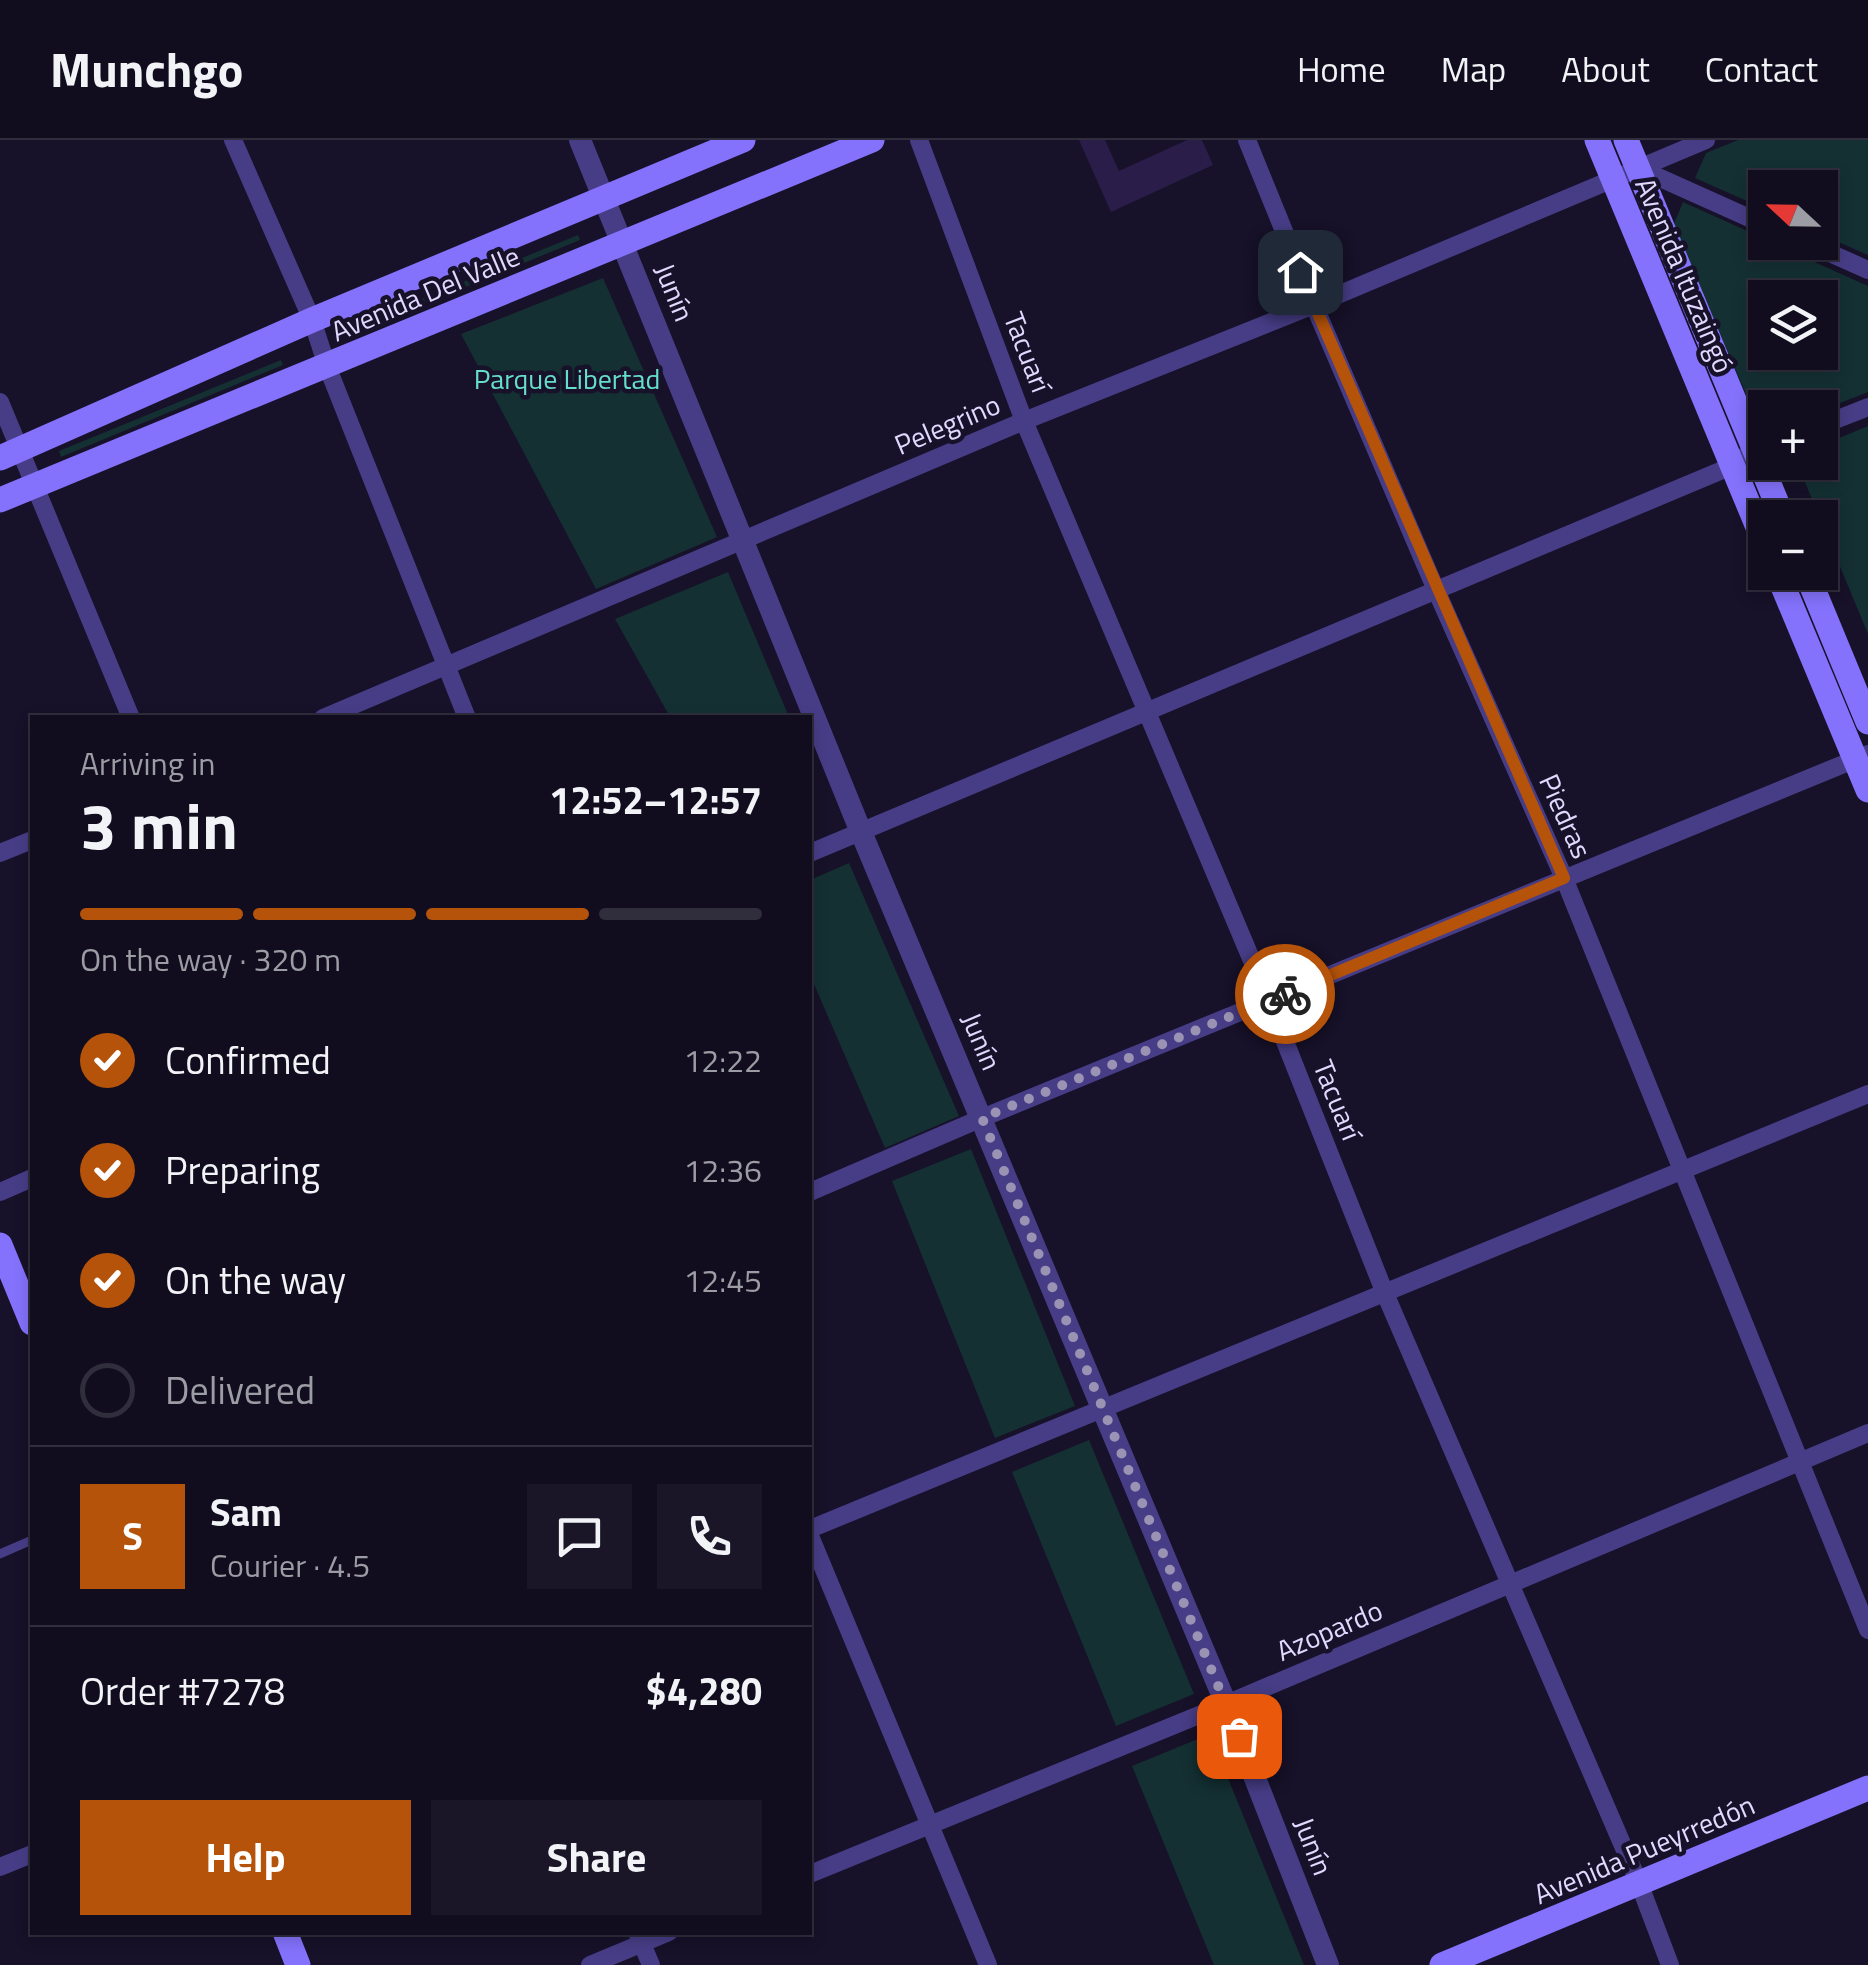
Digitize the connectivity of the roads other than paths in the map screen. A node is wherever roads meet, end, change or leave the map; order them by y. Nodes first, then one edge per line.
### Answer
1 (233, 140) edge
2 (580, 140) edge
3 (743, 140) edge
4 (872, 140) edge
5 (919, 140) edge
6 (1247, 140) edge
7 (1596, 140) edge
8 (1626, 140) edge
9 (1706, 140) edge
10 (1638, 168) junction
11 (1612, 178) junction
12 (604, 198) junction
13 (1748, 217) edge
14 (624, 244) junction
15 (1838, 256) edge
16 (1868, 270) edge
17 (1314, 305) junction
18 (312, 320) junction
19 (328, 366) junction
20 (0, 402) edge
21 (1868, 407) edge
22 (1838, 419) edge
23 (1024, 421) junction
24 (1748, 421) edge
25 (10, 453) edge
26 (1748, 456) edge
27 (1732, 466) junction
28 (35, 487) junction
29 (0, 500) edge
30 (1748, 504) edge
31 (744, 542) junction
32 (1436, 590) junction
33 (1785, 590) edge
34 (1813, 590) edge
35 (446, 665) junction
36 (1147, 711) junction
37 (130, 715) edge
38 (330, 715) edge
39 (466, 715) edge
40 (1868, 722) edge
41 (1862, 757) edge
42 (1868, 790) edge
43 (861, 832) junction
44 (30, 841) edge
45 (812, 852) edge
46 (0, 853) edge
47 (1564, 878) junction
48 (1269, 1001) junction
49 (1868, 1094) edge
50 (982, 1118) junction
51 (1680, 1171) junction
52 (30, 1179) edge
53 (812, 1191) edge
54 (0, 1192) edge
55 (0, 1245) edge
56 (1384, 1291) junction
57 (30, 1318) edge
58 (1100, 1408) junction
59 (1868, 1433) edge
60 (1802, 1462) junction
61 (812, 1531) edge
62 (812, 1537) edge
63 (30, 1541) edge
64 (0, 1554) edge
65 (1509, 1582) junction
66 (1868, 1630) edge
67 (1226, 1704) junction
68 (1868, 1788) edge
69 (932, 1824) junction
70 (30, 1855) edge
71 (0, 1867) edge
72 (812, 1873) edge
73 (1639, 1884) junction
74 (287, 1935) edge
75 (640, 1938) edge
76 (298, 1965) edge
77 (590, 1965) edge
78 (651, 1965) edge
79 (988, 1965) edge
80 (1328, 1965) edge
81 (1442, 1965) edge
82 (1670, 1965) edge

1 - 18 street
2 - 12 street, Junín
3 - 12 main road, Avenida Del Valle
4 - 14 main road, Avenida Del Valle
5 - 23 street, Tacuarí
6 - 17 street, Piedras
7 - 11 main road, Avenida Ituzaingó
8 - 10 main road, Avenida Ituzaingó
9 - 10 street, Pelegrino
10 - 11 street, Pelegrino
10 - 13 street
10 - 24 main road, Avenida Ituzaingó
11 - 17 street, Pelegrino
11 - 27 main road, Avenida Ituzaingó
12 - 14 street, Junín
12 - 18 main road, Avenida Del Valle
14 - 19 main road, Avenida Del Valle
14 - 31 street, Junín
15 - 16 street
17 - 23 street, Pelegrino
17 - 32 street, Piedras
18 - 19 street
18 - 25 main road, Avenida Del Valle
19 - 28 main road, Avenida Del Valle
19 - 35 street
20 - 25 street
21 - 22 street
23 - 31 street, Pelegrino
23 - 36 street, Tacuarí
25 - 28 street
26 - 27 street
27 - 30 main road, Avenida Ituzaingó
27 - 32 street
28 - 29 main road, Avenida Del Valle
28 - 37 street
31 - 35 street, Pelegrino
31 - 43 street, Junín
32 - 36 street
32 - 47 street, Piedras
33 - 41 main road
34 - 40 main road
35 - 38 street, Pelegrino
35 - 39 street
36 - 43 street
36 - 48 street, Tacuarí
41 - 42 main road
41 - 47 street
43 - 45 street
43 - 50 street, Junín
44 - 46 street
47 - 48 street
47 - 51 street, Piedras
48 - 50 street
48 - 56 street, Tacuarí
49 - 51 street
50 - 53 street
50 - 58 street, Junín
51 - 56 street
51 - 60 street, Piedras
52 - 54 street
55 - 57 main road
56 - 58 street
56 - 65 street, Tacuarí
58 - 61 street
58 - 67 street, Junín
59 - 60 street, Azopardo
60 - 65 street, Azopardo
60 - 66 street, Piedras
62 - 69 street
63 - 64 lane
65 - 67 street, Azopardo
65 - 73 street, Tacuarí
67 - 69 street, Azopardo
67 - 80 street, Junín
68 - 73 main road, Avenida Pueyrredón
69 - 72 street, Azopardo
69 - 79 street
70 - 71 street
73 - 81 main road, Avenida Pueyrredón
73 - 82 street, Tacuarí
74 - 76 main road
75 - 77 street
75 - 78 street

